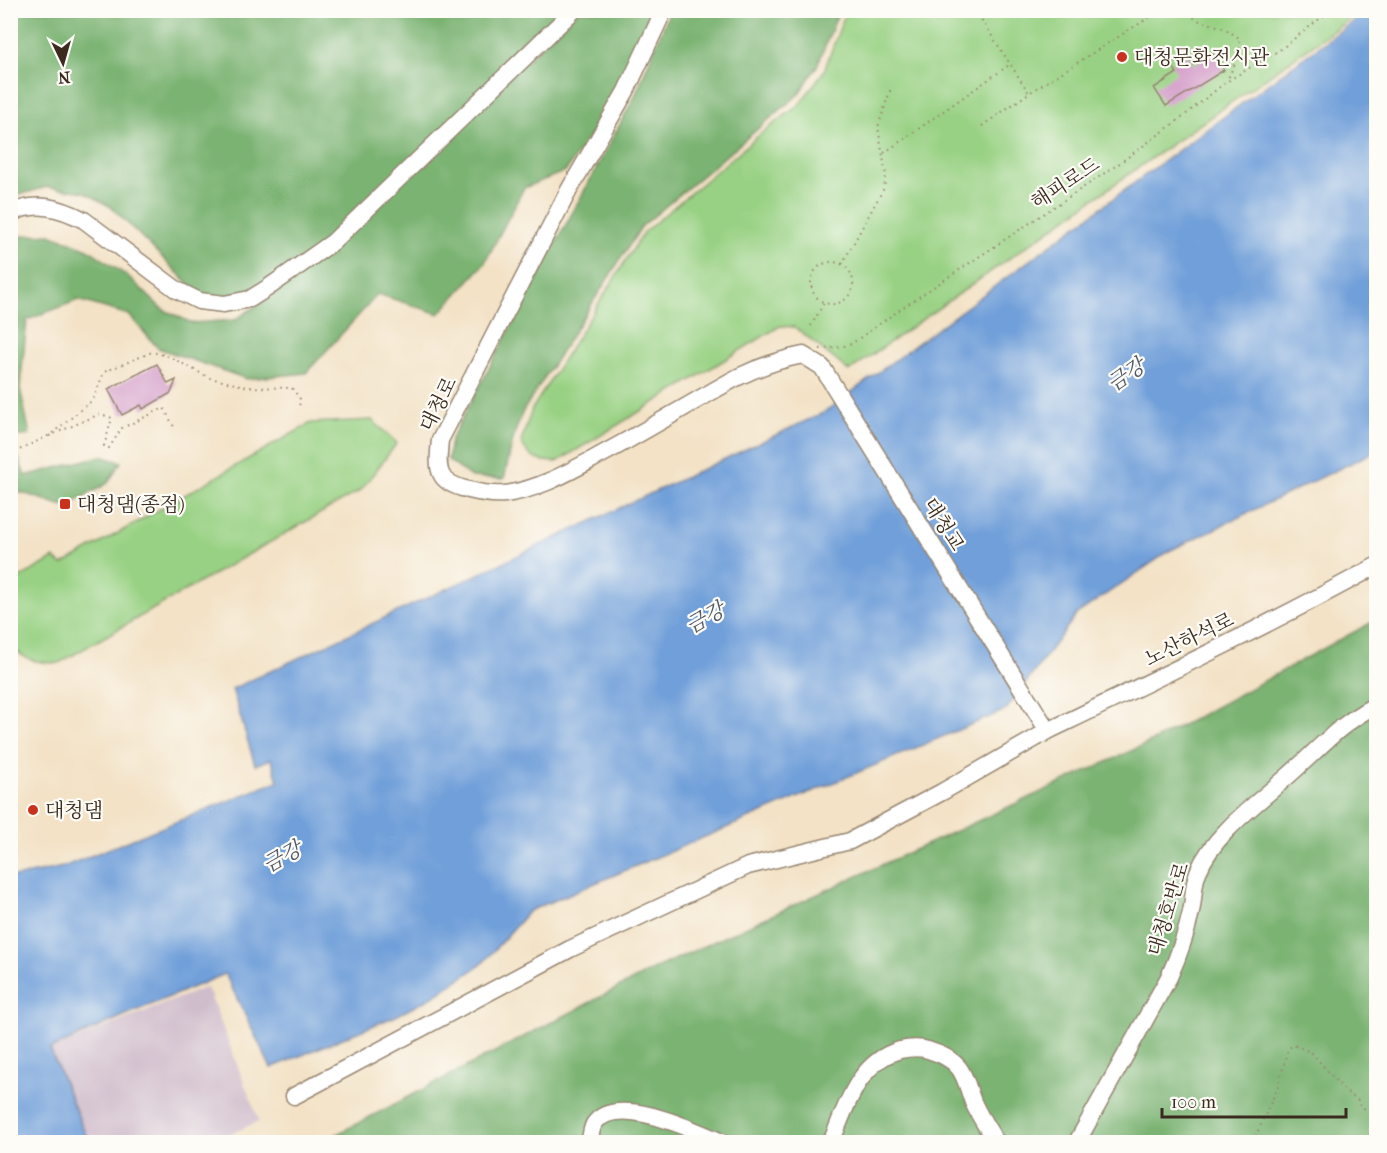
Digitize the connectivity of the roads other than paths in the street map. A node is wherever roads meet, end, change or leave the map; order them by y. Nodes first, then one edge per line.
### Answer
1 (574, 10) edge
2 (664, 10) edge
3 (10, 214) edge
4 (822, 367) joint
5 (1377, 566) edge
6 (1377, 705) edge
7 (1048, 731) junction
8 (294, 1096) dead end
9 (590, 1143) edge
10 (722, 1143) edge
11 (829, 1143) edge
12 (996, 1143) edge
13 (1077, 1143) edge

1 - 3 street
2 - 4 street, 대청로
4 - 7 street, 대청교
5 - 7 street, 노산하석로
6 - 13 street, 대청호반로
7 - 8 street, 노산하석로
9 - 10 street
11 - 12 street

